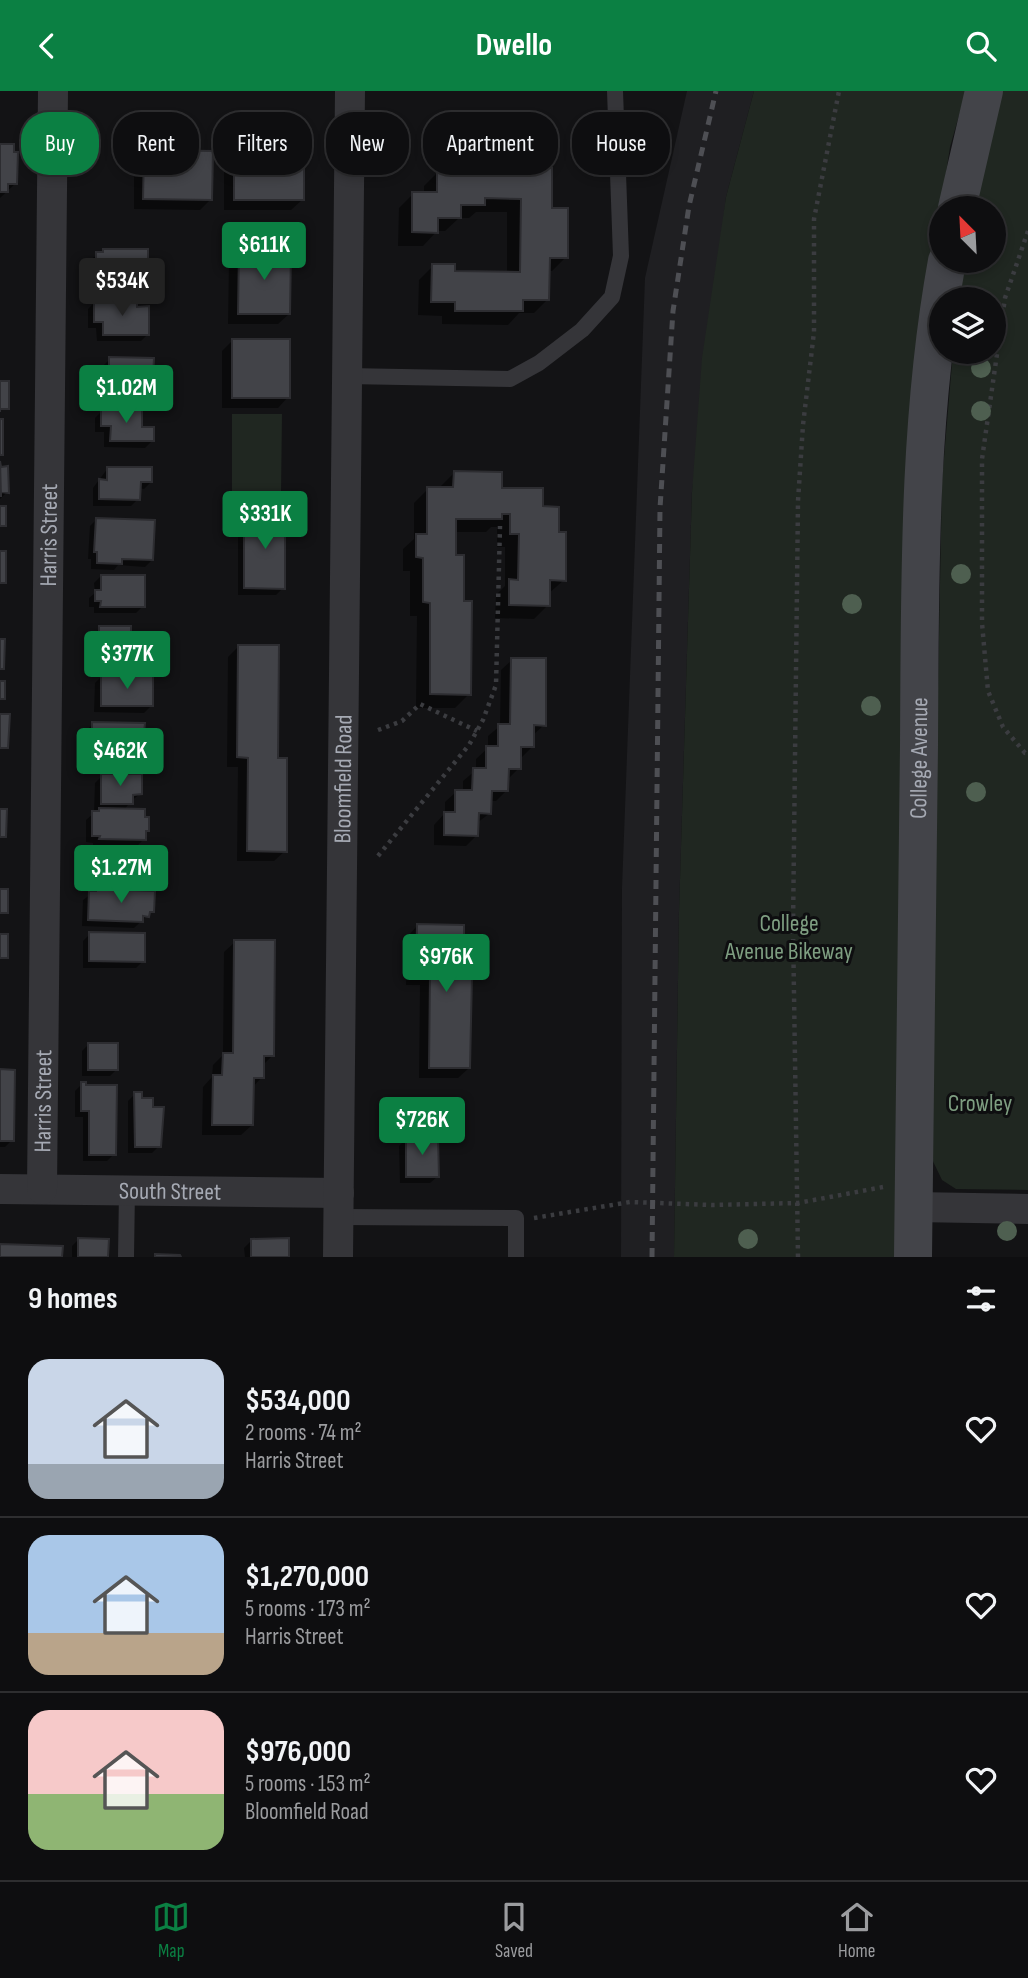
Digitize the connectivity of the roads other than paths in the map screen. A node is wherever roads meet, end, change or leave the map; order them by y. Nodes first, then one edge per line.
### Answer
1 (53, 91) edge
2 (350, 91) edge
3 (615, 91) edge
4 (984, 91) edge
5 (960, 196) edge
6 (945, 273) edge
7 (347, 376) junction
8 (0, 1189) edge
9 (42, 1189) junction
10 (127, 1190) junction
11 (903, 1196) junction
12 (339, 1205) junction
13 (1028, 1209) edge
14 (126, 1257) edge
15 (338, 1257) edge
16 (516, 1257) edge
17 (913, 1257) edge

1 - 9 street, Harris Street
2 - 7 street, Bloomfield Road
3 - 7 lane
4 - 5 street
6 - 11 street, College Avenue
7 - 12 street, Bloomfield Road
8 - 9 street, South Street
9 - 10 street, South Street
10 - 12 street, South Street
10 - 14 lane
11 - 13 street
11 - 17 street, College Avenue
12 - 15 street, Bloomfield Road
12 - 16 lane

